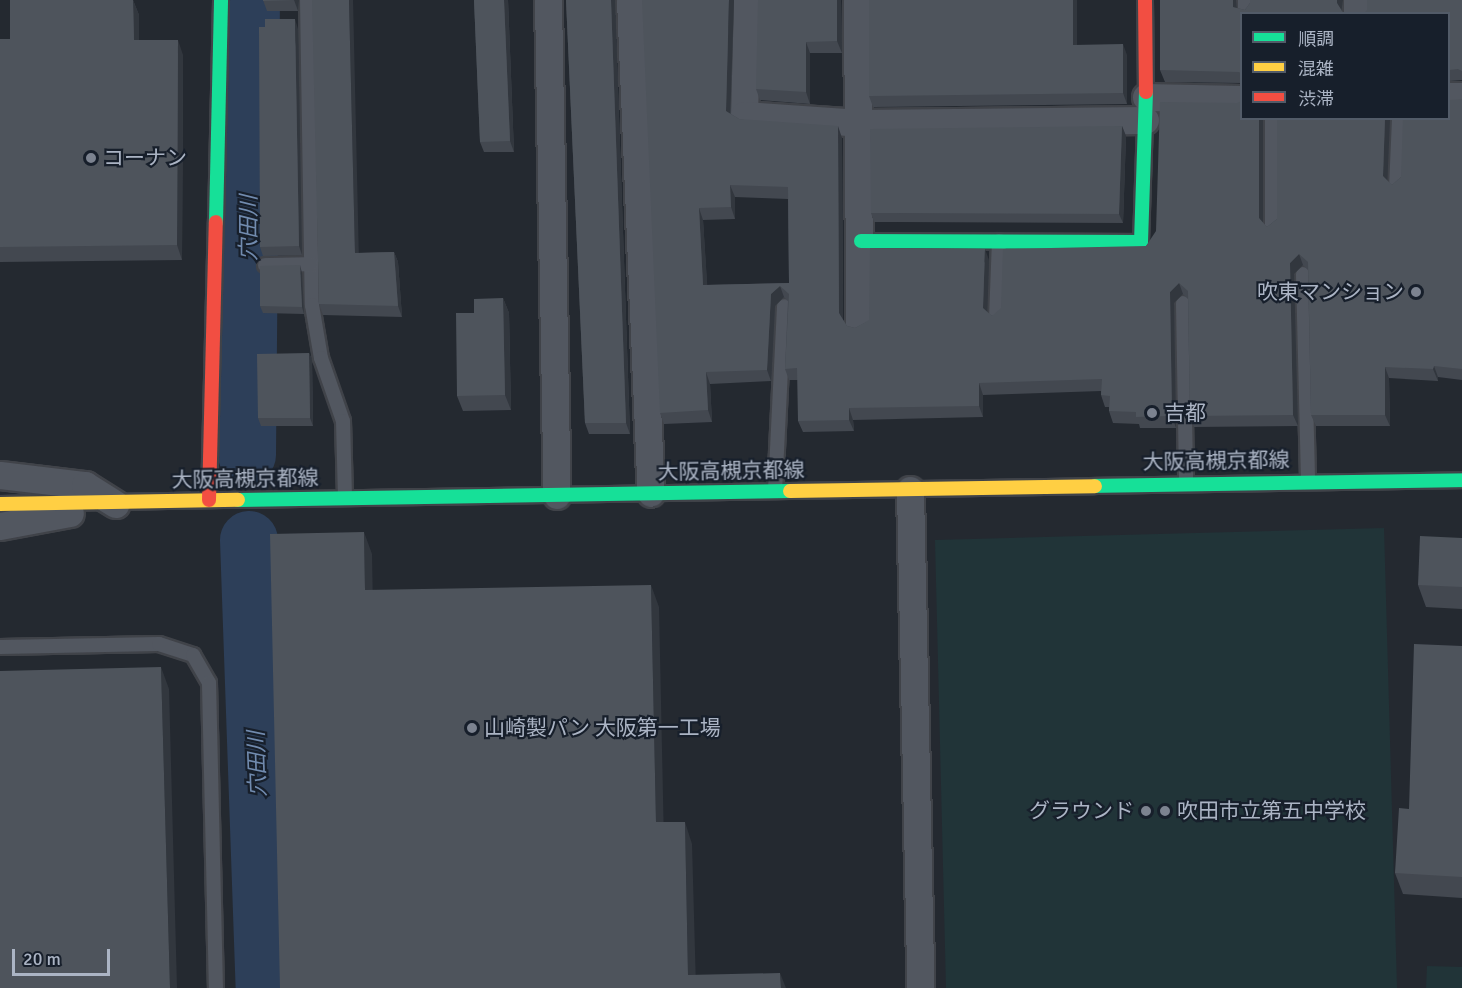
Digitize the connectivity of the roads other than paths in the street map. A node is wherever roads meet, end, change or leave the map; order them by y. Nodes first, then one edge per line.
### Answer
1 (221, 0) edge
2 (307, 0) edge
3 (548, 0) edge
4 (630, 0) edge
5 (747, 0) edge
6 (857, 0) edge
7 (1145, 0) edge
8 (288, 20) edge
9 (307, 20) junction
10 (1240, 99) edge
11 (1146, 109) junction
12 (1272, 120) edge
13 (1399, 120) edge
14 (860, 123) junction
15 (1396, 188) edge
16 (1272, 230) edge
17 (861, 241) junction
18 (999, 241) junction
19 (311, 264) junction
20 (265, 265) edge
21 (1303, 274) dead end
22 (1183, 303) dead end
23 (783, 306) dead end
24 (996, 319) edge
25 (859, 324) edge
26 (0, 475) edge
27 (1308, 480) junction
28 (1462, 480) edge
29 (1186, 483) junction
30 (910, 490) junction
31 (775, 491) junction
32 (651, 494) junction
33 (557, 495) junction
34 (345, 498) junction
35 (209, 500) junction
36 (0, 504) edge
37 (116, 504) junction
38 (0, 526) edge
39 (0, 647) edge
40 (216, 988) edge
41 (920, 988) edge

1 - 35 main road
2 - 9 lane
3 - 33 street
4 - 32 street
5 - 14 street
6 - 14 street
7 - 11 main road
8 - 9 lane
9 - 19 lane
10 - 11 street
11 - 14 street
11 - 18 main road
12 - 16 lane
13 - 15 lane
14 - 17 street
17 - 18 main road
17 - 25 street
18 - 24 lane
19 - 20 lane
19 - 34 lane
21 - 27 lane
22 - 29 lane
23 - 31 lane
26 - 37 street
27 - 28 main road, 大阪高槻京都線
27 - 29 main road, 大阪高槻京都線
29 - 30 main road, 大阪高槻京都線
30 - 31 main road, 大阪高槻京都線
30 - 41 street
31 - 32 main road, 大阪高槻京都線
32 - 33 main road, 大阪高槻京都線
33 - 34 main road, 大阪高槻京都線
34 - 35 main road, 大阪高槻京都線
35 - 37 main road, 大阪高槻京都線
36 - 37 main road, 大阪高槻京都線
37 - 38 street
39 - 40 lane

